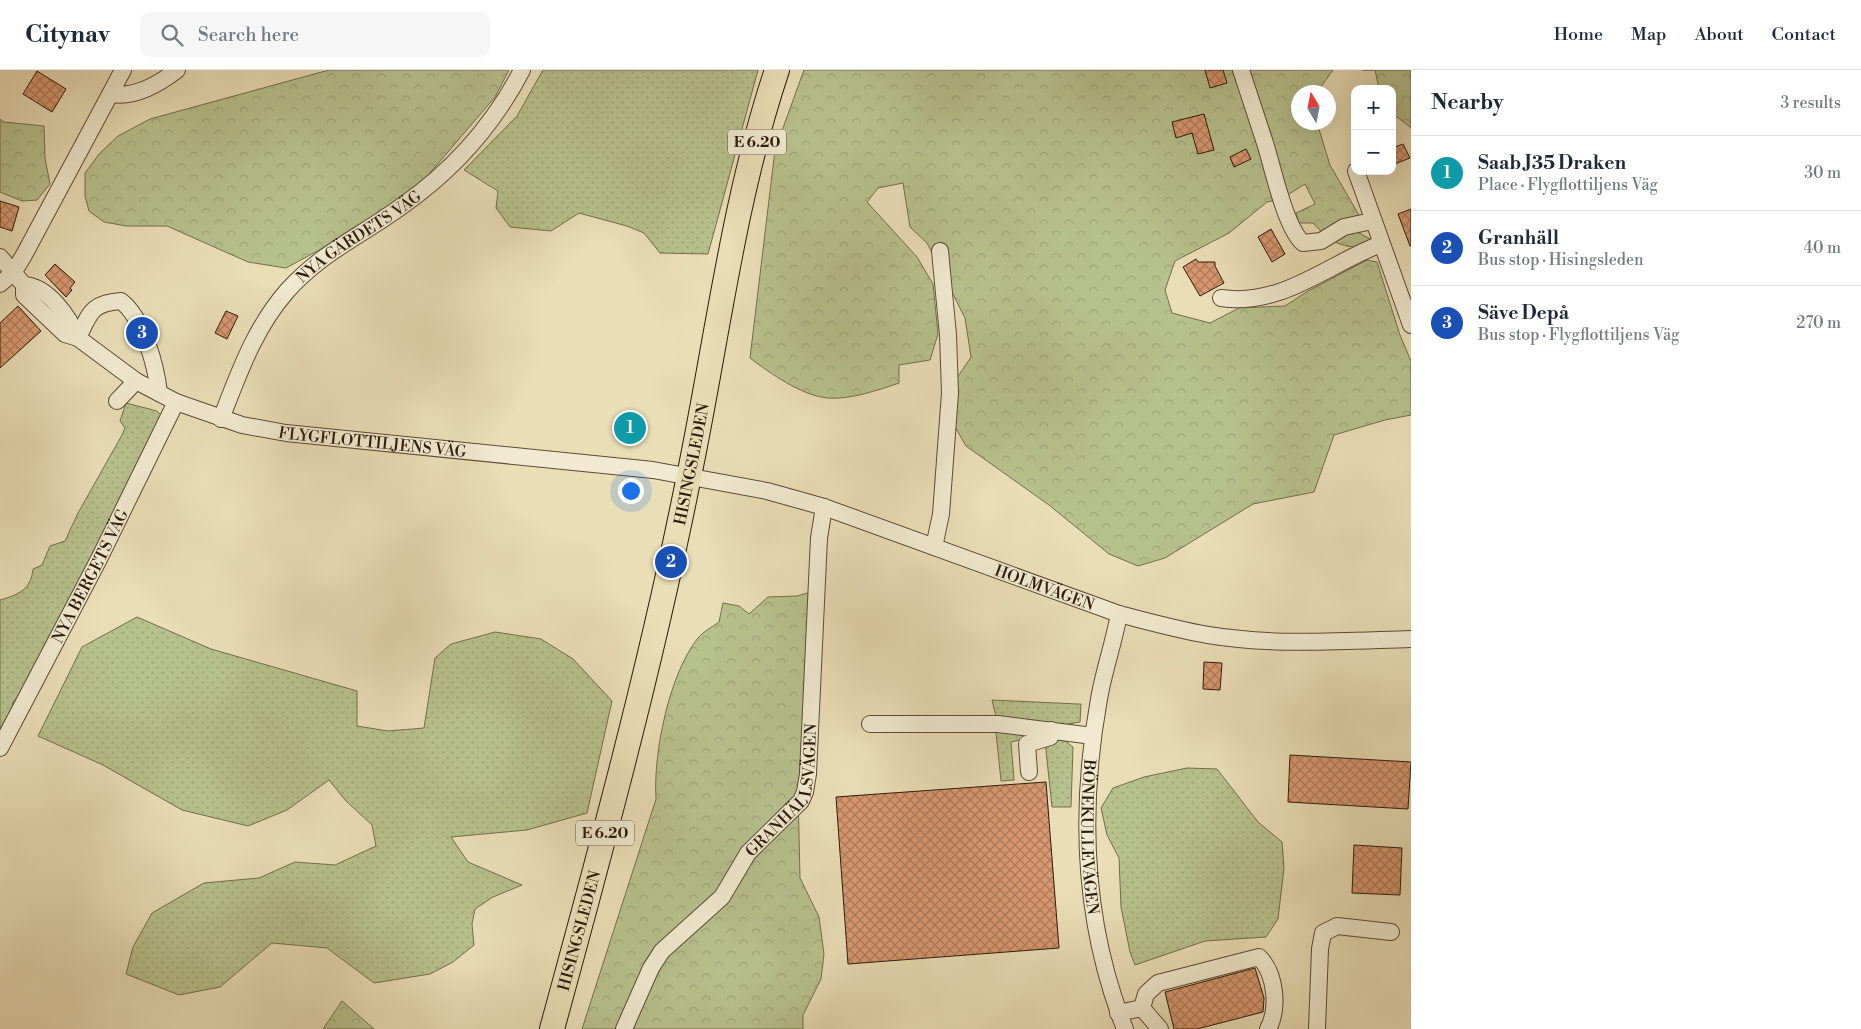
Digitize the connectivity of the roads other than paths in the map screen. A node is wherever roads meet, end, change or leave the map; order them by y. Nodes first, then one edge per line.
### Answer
1 (123, 70) edge
2 (178, 70) edge
3 (522, 70) edge
4 (777, 70) edge
5 (1241, 70) edge
6 (112, 94) junction
7 (1358, 175) edge
8 (1372, 220) junction
9 (1381, 244) junction
10 (940, 251) dead end
11 (0, 256) edge
12 (18, 279) junction
13 (0, 284) edge
14 (1221, 298) dead end
15 (1411, 325) edge
16 (78, 338) junction
17 (136, 381) junction
18 (159, 393) junction
19 (117, 401) dead end
20 (176, 402) junction
21 (221, 419) junction
22 (690, 475) junction
23 (824, 506) junction
24 (934, 547) junction
25 (1119, 614) junction
26 (1411, 638) edge
27 (870, 724) dead end
28 (1051, 730) junction
29 (1094, 736) junction
30 (0, 748) edge
31 (1030, 772) dead end
32 (1391, 932) dead end
33 (1142, 1008) junction
34 (1118, 1013) junction
35 (552, 1029) edge
36 (624, 1029) edge
37 (1124, 1029) edge
38 (1160, 1029) edge
39 (1268, 1029) edge
40 (1317, 1029) edge

1 - 6 street
2 - 6 street
3 - 21 street, NYA GÄRDETS VÄG
4 - 22 highway, HISINGSLEDEN / E 6.20
5 - 8 street
6 - 12 street
7 - 8 street
8 - 9 street
9 - 14 street
9 - 15 street
10 - 24 street
11 - 12 street, FLYGFLOTTILJENS VÄG
12 - 13 street
12 - 16 street, FLYGFLOTTILJENS VÄG
16 - 17 street, FLYGFLOTTILJENS VÄG
16 - 18 street
17 - 18 street, FLYGFLOTTILJENS VÄG
17 - 19 street
18 - 20 street, FLYGFLOTTILJENS VÄG
20 - 21 street, FLYGFLOTTILJENS VÄG
20 - 30 street, NYA BERGETS VÄG
21 - 22 street, FLYGFLOTTILJENS VÄG
22 - 23 street, HOLMVÄGEN
22 - 35 highway, HISINGSLEDEN / E 6.20
23 - 24 street, HOLMVÄGEN
23 - 36 street, GRANHÄLLSVÄGEN
24 - 25 street, HOLMVÄGEN
25 - 26 street, HOLMVÄGEN
25 - 29 street, BÖNEKULLEVÄGEN
27 - 28 street
28 - 29 street
28 - 31 street
29 - 34 street, BÖNEKULLEVÄGEN
32 - 40 street
33 - 34 street
33 - 38 street
33 - 39 street
34 - 37 street, BÖNEKULLEVÄGEN

